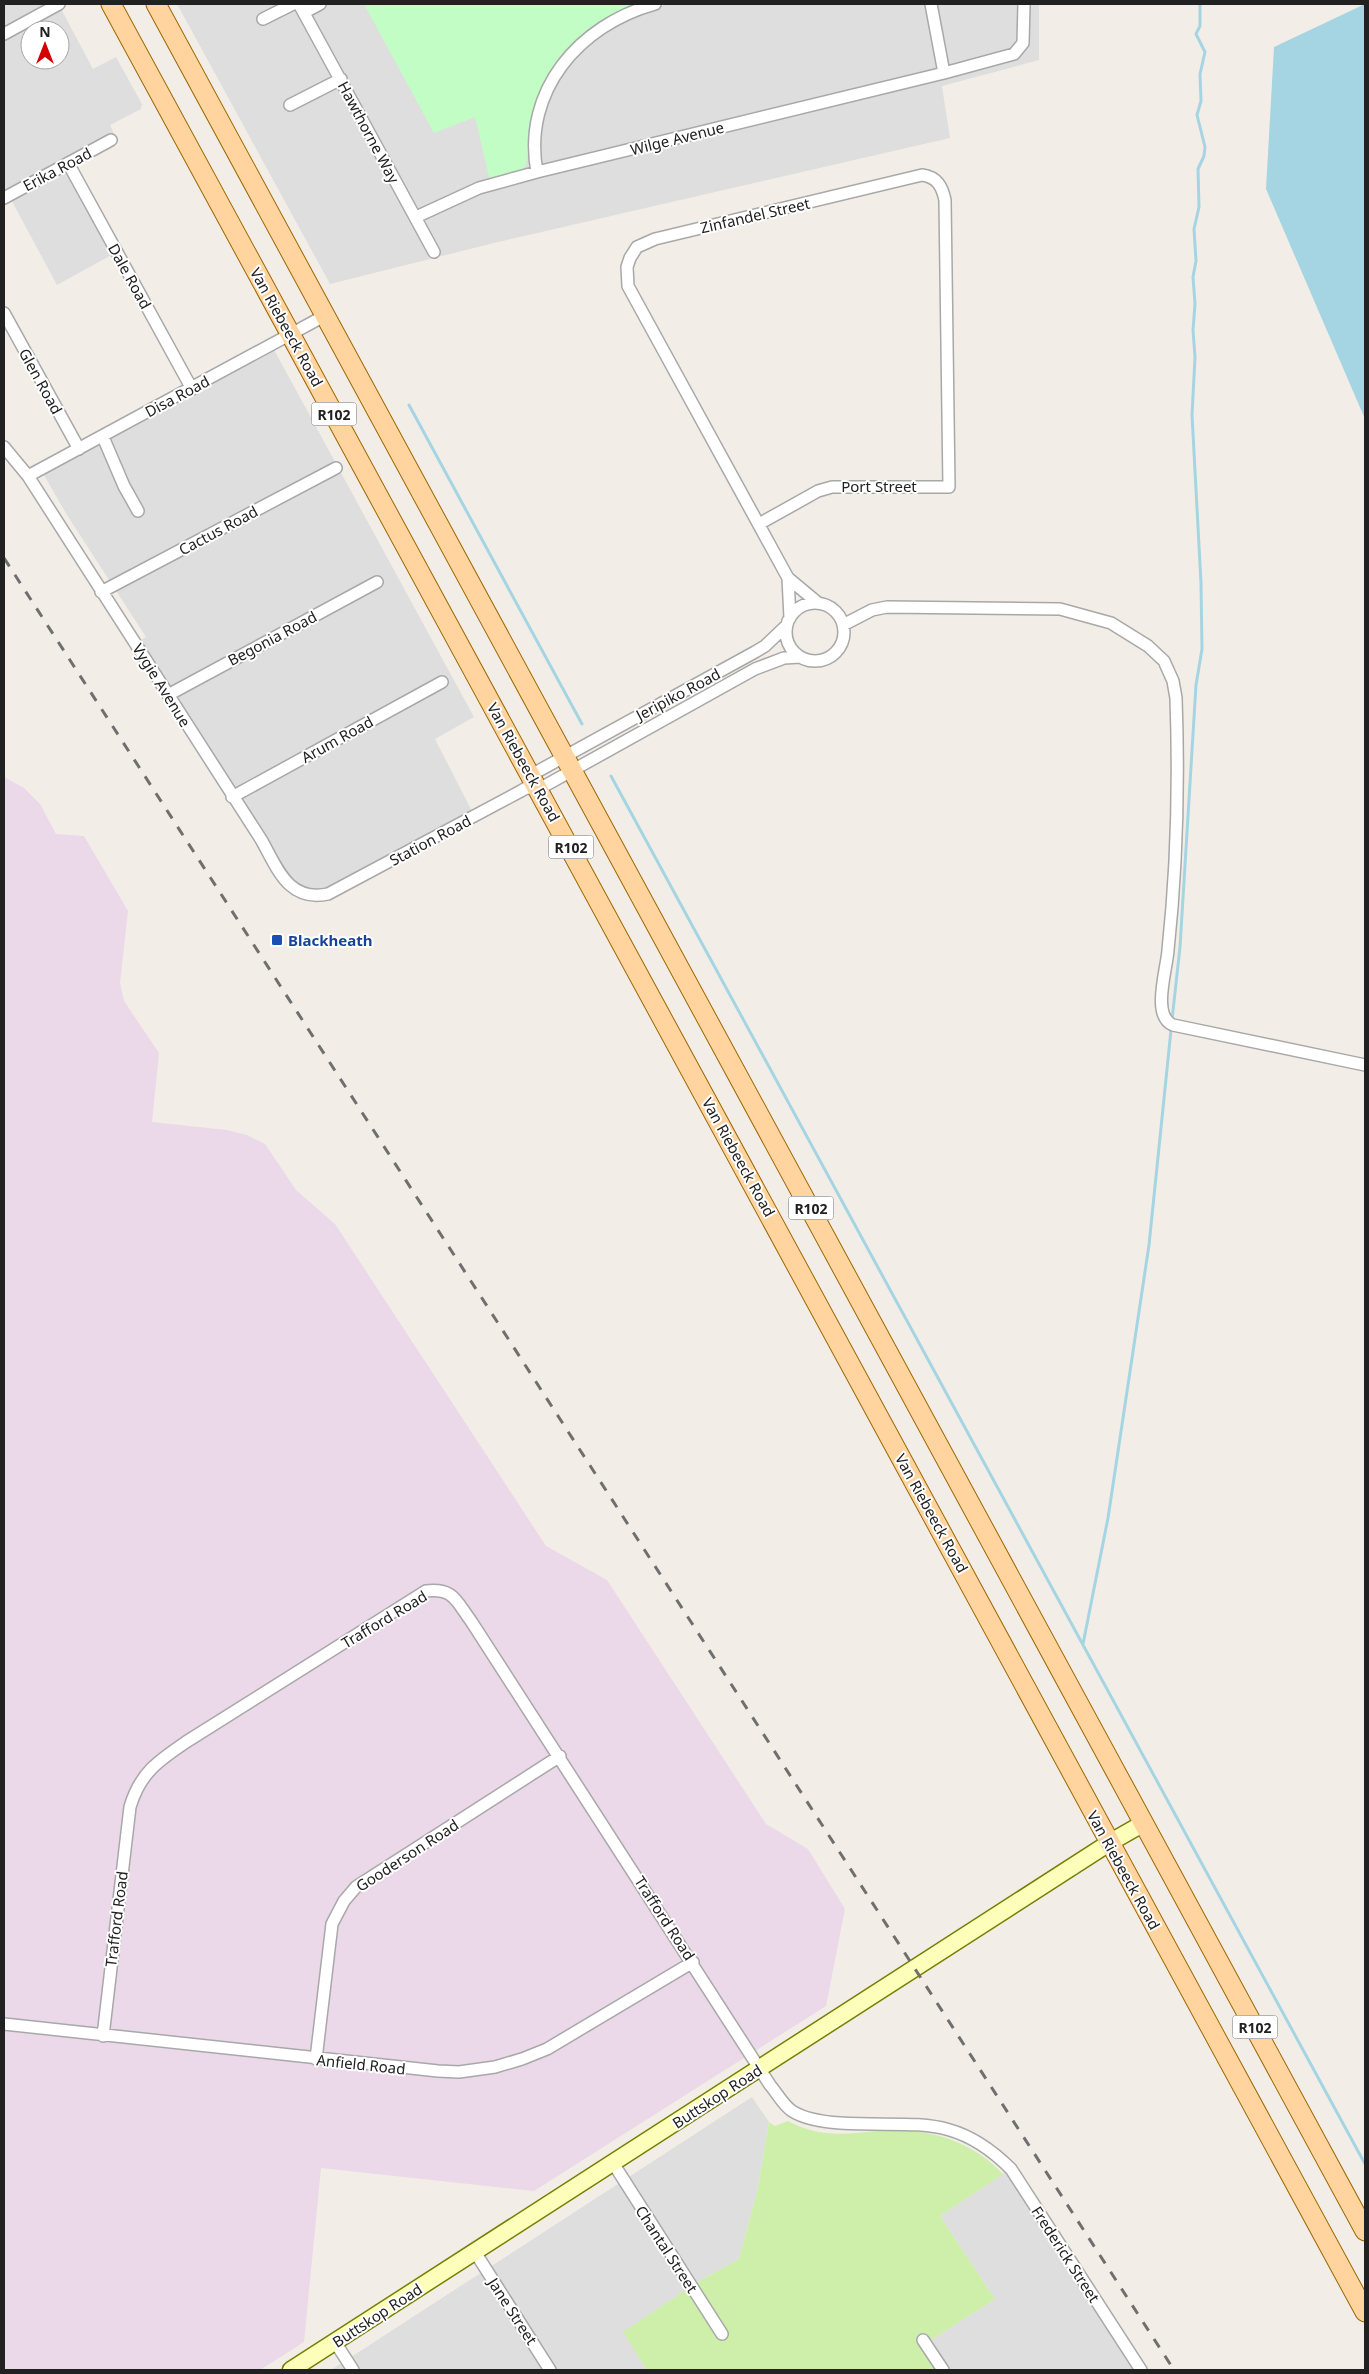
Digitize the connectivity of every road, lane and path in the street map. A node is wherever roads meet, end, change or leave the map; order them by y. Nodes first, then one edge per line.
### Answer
1 (59, 4) edge
2 (111, 4) edge
3 (156, 4) edge
4 (293, 4) edge
5 (320, 4) edge
6 (655, 4) edge
7 (931, 4) edge
8 (1024, 4) edge
9 (643, 5) edge
10 (302, 8) edge
11 (263, 19) dead end
12 (4, 34) edge
13 (944, 73) junction
14 (341, 79) junction
15 (290, 105) dead end
16 (111, 140) dead end
17 (68, 163) junction
18 (538, 172) junction
19 (4, 198) edge
20 (416, 217) junction
21 (434, 252) dead end
22 (4, 313) edge
23 (326, 315) junction
24 (291, 335) junction
25 (192, 389) junction
26 (103, 437) junction
27 (4, 447) edge
28 (79, 449) junction
29 (336, 468) dead end
30 (28, 476) junction
31 (949, 487) joint
32 (138, 511) dead end
33 (759, 524) junction
34 (788, 578) junction
35 (377, 582) dead end
36 (101, 592) junction
37 (818, 603) junction
38 (788, 622) junction
39 (843, 624) junction
40 (800, 657) junction
41 (442, 682) dead end
42 (168, 695) junction
43 (568, 764) junction
44 (532, 784) junction
45 (232, 797) junction
46 (335, 890) joint
47 (1365, 1065) edge
48 (560, 1756) junction
49 (1144, 1823) junction
50 (1109, 1843) junction
51 (693, 1962) junction
52 (4, 2024) edge
53 (103, 2036) junction
54 (316, 2060) junction
55 (760, 2068) junction
56 (786, 2105) joint
57 (613, 2163) junction
58 (1365, 2231) edge
59 (475, 2252) junction
60 (1365, 2312) edge
61 (722, 2334) dead end
62 (923, 2340) dead end
63 (335, 2342) junction
64 (1135, 2368) edge
65 (291, 2370) edge
66 (353, 2370) edge
67 (550, 2370) edge
68 (943, 2370) edge

1 - 12 street
2 - 24 main road, Van Riebeeck Road / R102
3 - 23 main road, R102
4 - 11 street
5 - 10 street
6 - 9 street
7 - 13 street
8 - 13 street, Wilge Avenue
9 - 18 street
10 - 14 street, Hawthorne Way
13 - 18 street, Wilge Avenue
14 - 15 street
14 - 20 street, Hawthorne Way
16 - 17 street, Erika Road
17 - 19 street, Erika Road
17 - 25 street, Dale Road
18 - 20 street, Wilge Avenue
20 - 21 street, Hawthorne Way
22 - 28 street, Glen Road
23 - 24 street, Disa Road
23 - 43 main road, R102
24 - 25 street, Disa Road
24 - 44 main road, Van Riebeeck Road / R102
25 - 26 street, Disa Road
26 - 28 street, Disa Road
26 - 32 street
27 - 30 street, Vygie Avenue
28 - 30 street, Disa Road
29 - 36 street, Cactus Road
30 - 36 street, Vygie Avenue
31 - 33 street, Port Street
31 - 33 street, Zinfandel Street
33 - 34 street, Zinfandel Street
34 - 37 street, Zinfandel Street
34 - 38 street, Zinfandel Street
35 - 42 street, Begonia Road
36 - 42 street, Vygie Avenue
37 - 38 street
37 - 39 street
38 - 40 street
38 - 43 street, Jeripiko Road
39 - 40 street
39 - 47 street
40 - 43 street, Jeripiko Road
41 - 45 street, Arum Road
42 - 45 street, Vygie Avenue
43 - 44 street
43 - 44 street
43 - 49 main road, R102
44 - 46 street, Station Road
44 - 50 main road, Van Riebeeck Road / R102
45 - 46 street, Vygie Avenue
48 - 51 street, Trafford Road
48 - 53 street, Trafford Road
48 - 54 street, Gooderson Road
49 - 50 street, Buttskop Road
49 - 58 main road, R102
50 - 55 street, Buttskop Road
50 - 60 main road, Van Riebeeck Road / R102
51 - 54 street, Anfield Road
51 - 55 street, Trafford Road
52 - 53 street, Anfield Road
53 - 54 street, Anfield Road
55 - 56 street, Trafford Road
55 - 57 street, Buttskop Road
56 - 64 street, Frederick Street
57 - 59 street, Buttskop Road
57 - 61 street, Chantal Street
59 - 63 street, Buttskop Road
59 - 67 street, Jane Street
62 - 68 street
63 - 65 street, Buttskop Road
63 - 66 street

